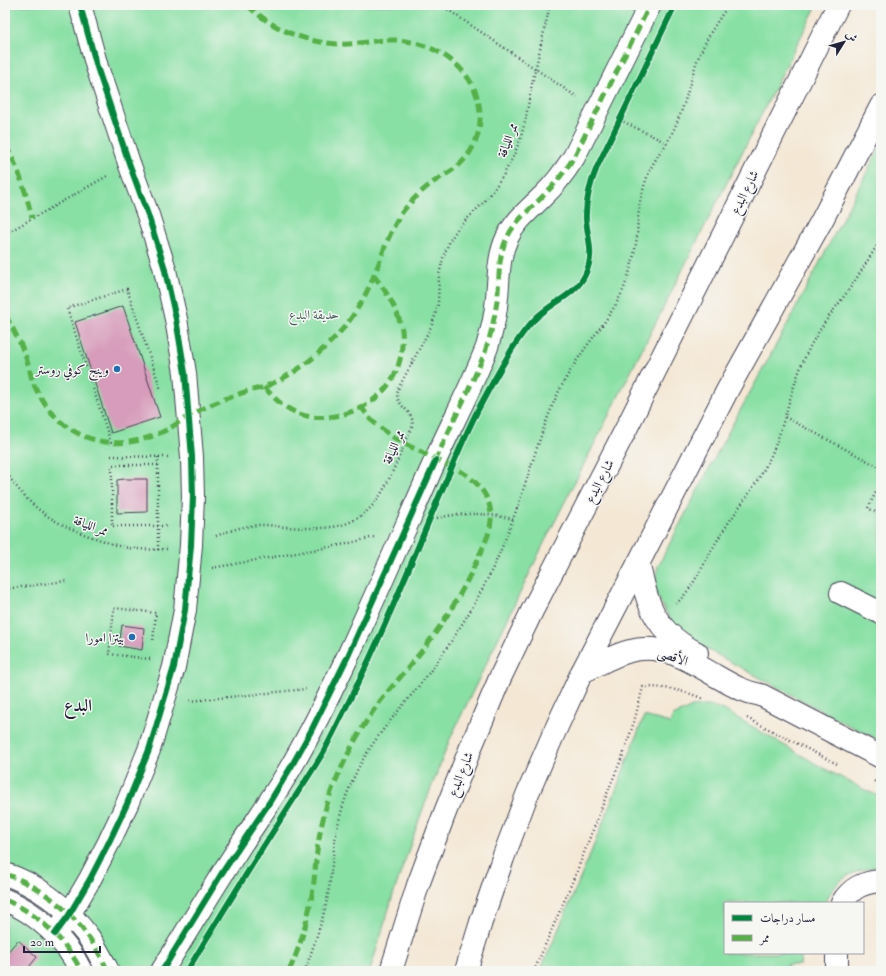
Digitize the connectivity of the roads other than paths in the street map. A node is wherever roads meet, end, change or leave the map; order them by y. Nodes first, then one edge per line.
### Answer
1 (80, 5) edge
2 (650, 5) edge
3 (838, 5) edge
4 (881, 106) edge
5 (638, 564) junction
6 (840, 593) dead end
7 (881, 613) edge
8 (582, 672) junction
9 (761, 695) junction
10 (881, 757) edge
11 (5, 874) edge
12 (881, 881) edge
13 (5, 900) edge
14 (843, 902) edge
15 (70, 915) junction
16 (55, 934) junction
17 (837, 954) edge
18 (81, 971) edge
19 (108, 971) edge
20 (162, 971) edge
21 (391, 971) edge
22 (466, 971) edge
23 (836, 971) edge

1 - 15 street
2 - 20 street
3 - 21 street, شارع البدع
4 - 5 street
5 - 8 street
5 - 9 street, الأقصى
6 - 7 street
8 - 9 street, الأقصى
8 - 22 street
9 - 10 street, الأقصى
11 - 15 street
12 - 14 street
13 - 16 street
15 - 16 street
15 - 19 street
16 - 18 street
17 - 23 street

